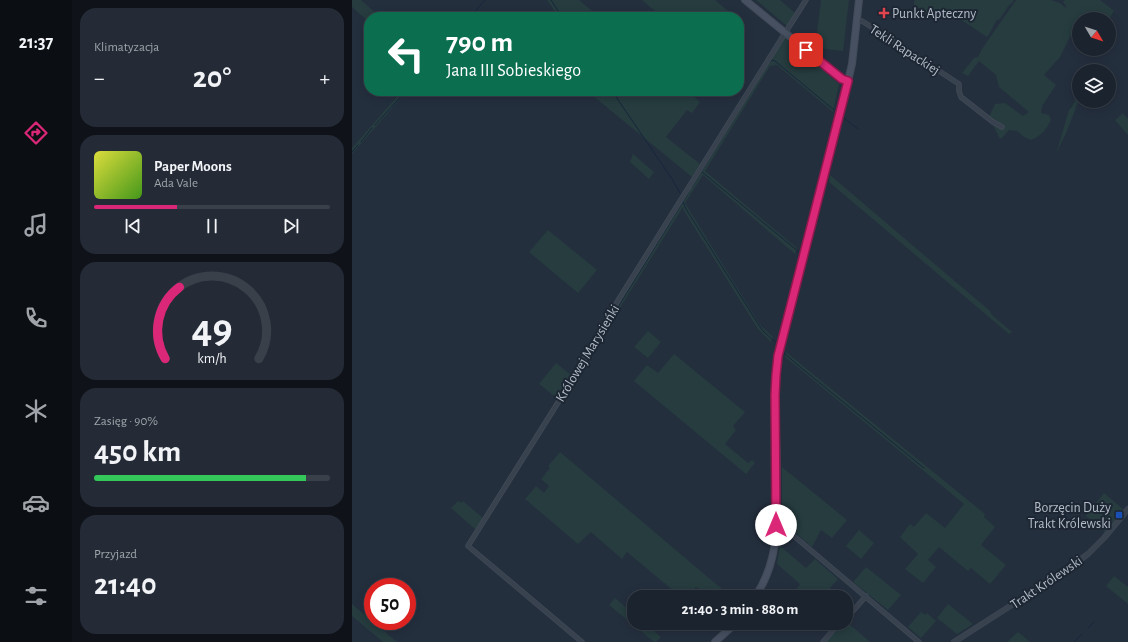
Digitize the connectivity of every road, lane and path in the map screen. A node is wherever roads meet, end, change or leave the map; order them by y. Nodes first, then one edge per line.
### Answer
1 (745, 0) edge
2 (806, 0) edge
3 (858, 0) edge
4 (856, 20) junction
5 (785, 33) junction
6 (848, 81) junction
7 (1002, 127) dead end
8 (1128, 509) edge
9 (776, 525) junction
10 (760, 590) edge
11 (866, 596) junction
12 (853, 611) edge
13 (728, 630) edge
14 (834, 630) edge
15 (582, 642) edge
16 (715, 642) edge
17 (823, 642) edge
18 (919, 642) edge
19 (954, 642) edge

1 - 5 main road
2 - 5 street
3 - 4 main road
4 - 6 main road
4 - 7 street, Tekli Rapackiej
5 - 6 main road
5 - 15 street, Królowej Marysieńki
6 - 9 main road
8 - 19 street, Trakt Królewski
9 - 10 main road
9 - 11 street
11 - 12 street
11 - 18 street
13 - 16 main road
14 - 17 street

